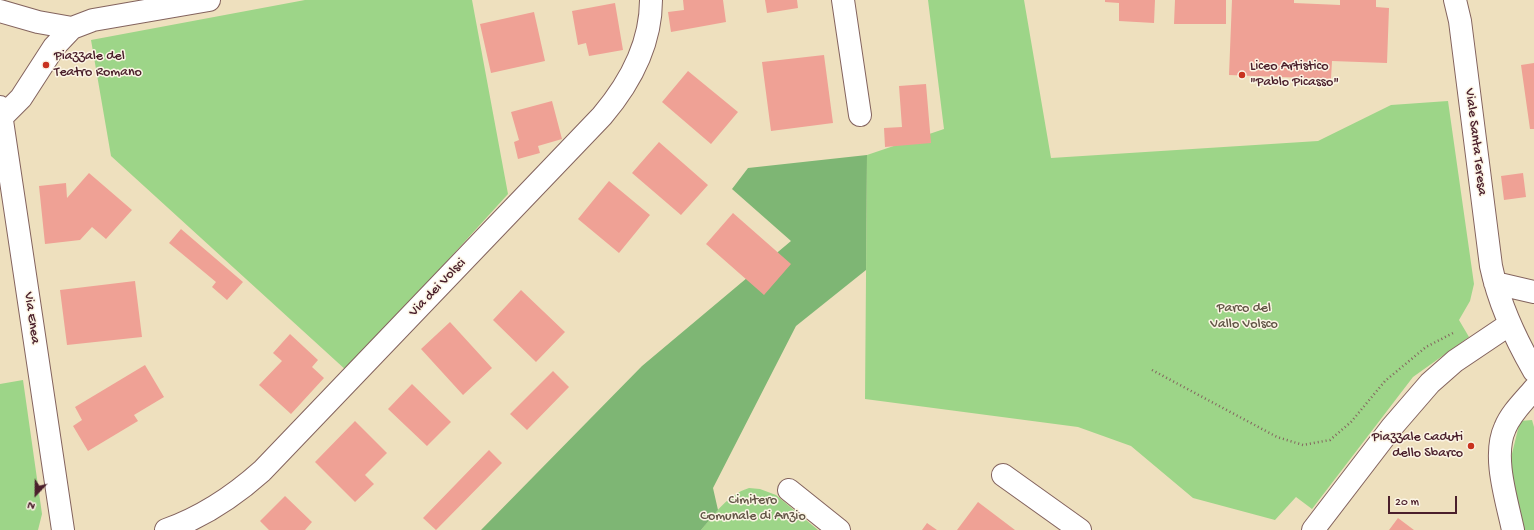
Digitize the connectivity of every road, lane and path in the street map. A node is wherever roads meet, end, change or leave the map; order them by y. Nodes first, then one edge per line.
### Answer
1 (209, 0) edge
2 (651, 0) edge
3 (843, 0) edge
4 (1456, 0) edge
5 (0, 12) edge
6 (72, 28) junction
7 (1, 114) edge
8 (860, 115) dead end
9 (1495, 284) junction
10 (1534, 292) edge
11 (1510, 324) junction
12 (1457, 331) dead end
13 (1152, 370) dead end
14 (1534, 372) edge
15 (1534, 389) edge
16 (1003, 475) dead end
17 (789, 490) dead end
18 (63, 530) edge
19 (166, 530) edge
20 (839, 530) edge
21 (1080, 530) edge
22 (1313, 530) edge
23 (1513, 530) edge

1 - 6 street
2 - 19 street, Via dei Volsci
3 - 8 street
4 - 9 street, Viale Santa Teresa
5 - 6 street
6 - 7 street
7 - 18 street, Via Enea
9 - 10 street
9 - 11 street, Viale Santa Teresa
11 - 14 street, Viale Santa Teresa
11 - 22 street
12 - 13 path
15 - 23 street
16 - 21 street
17 - 20 street

